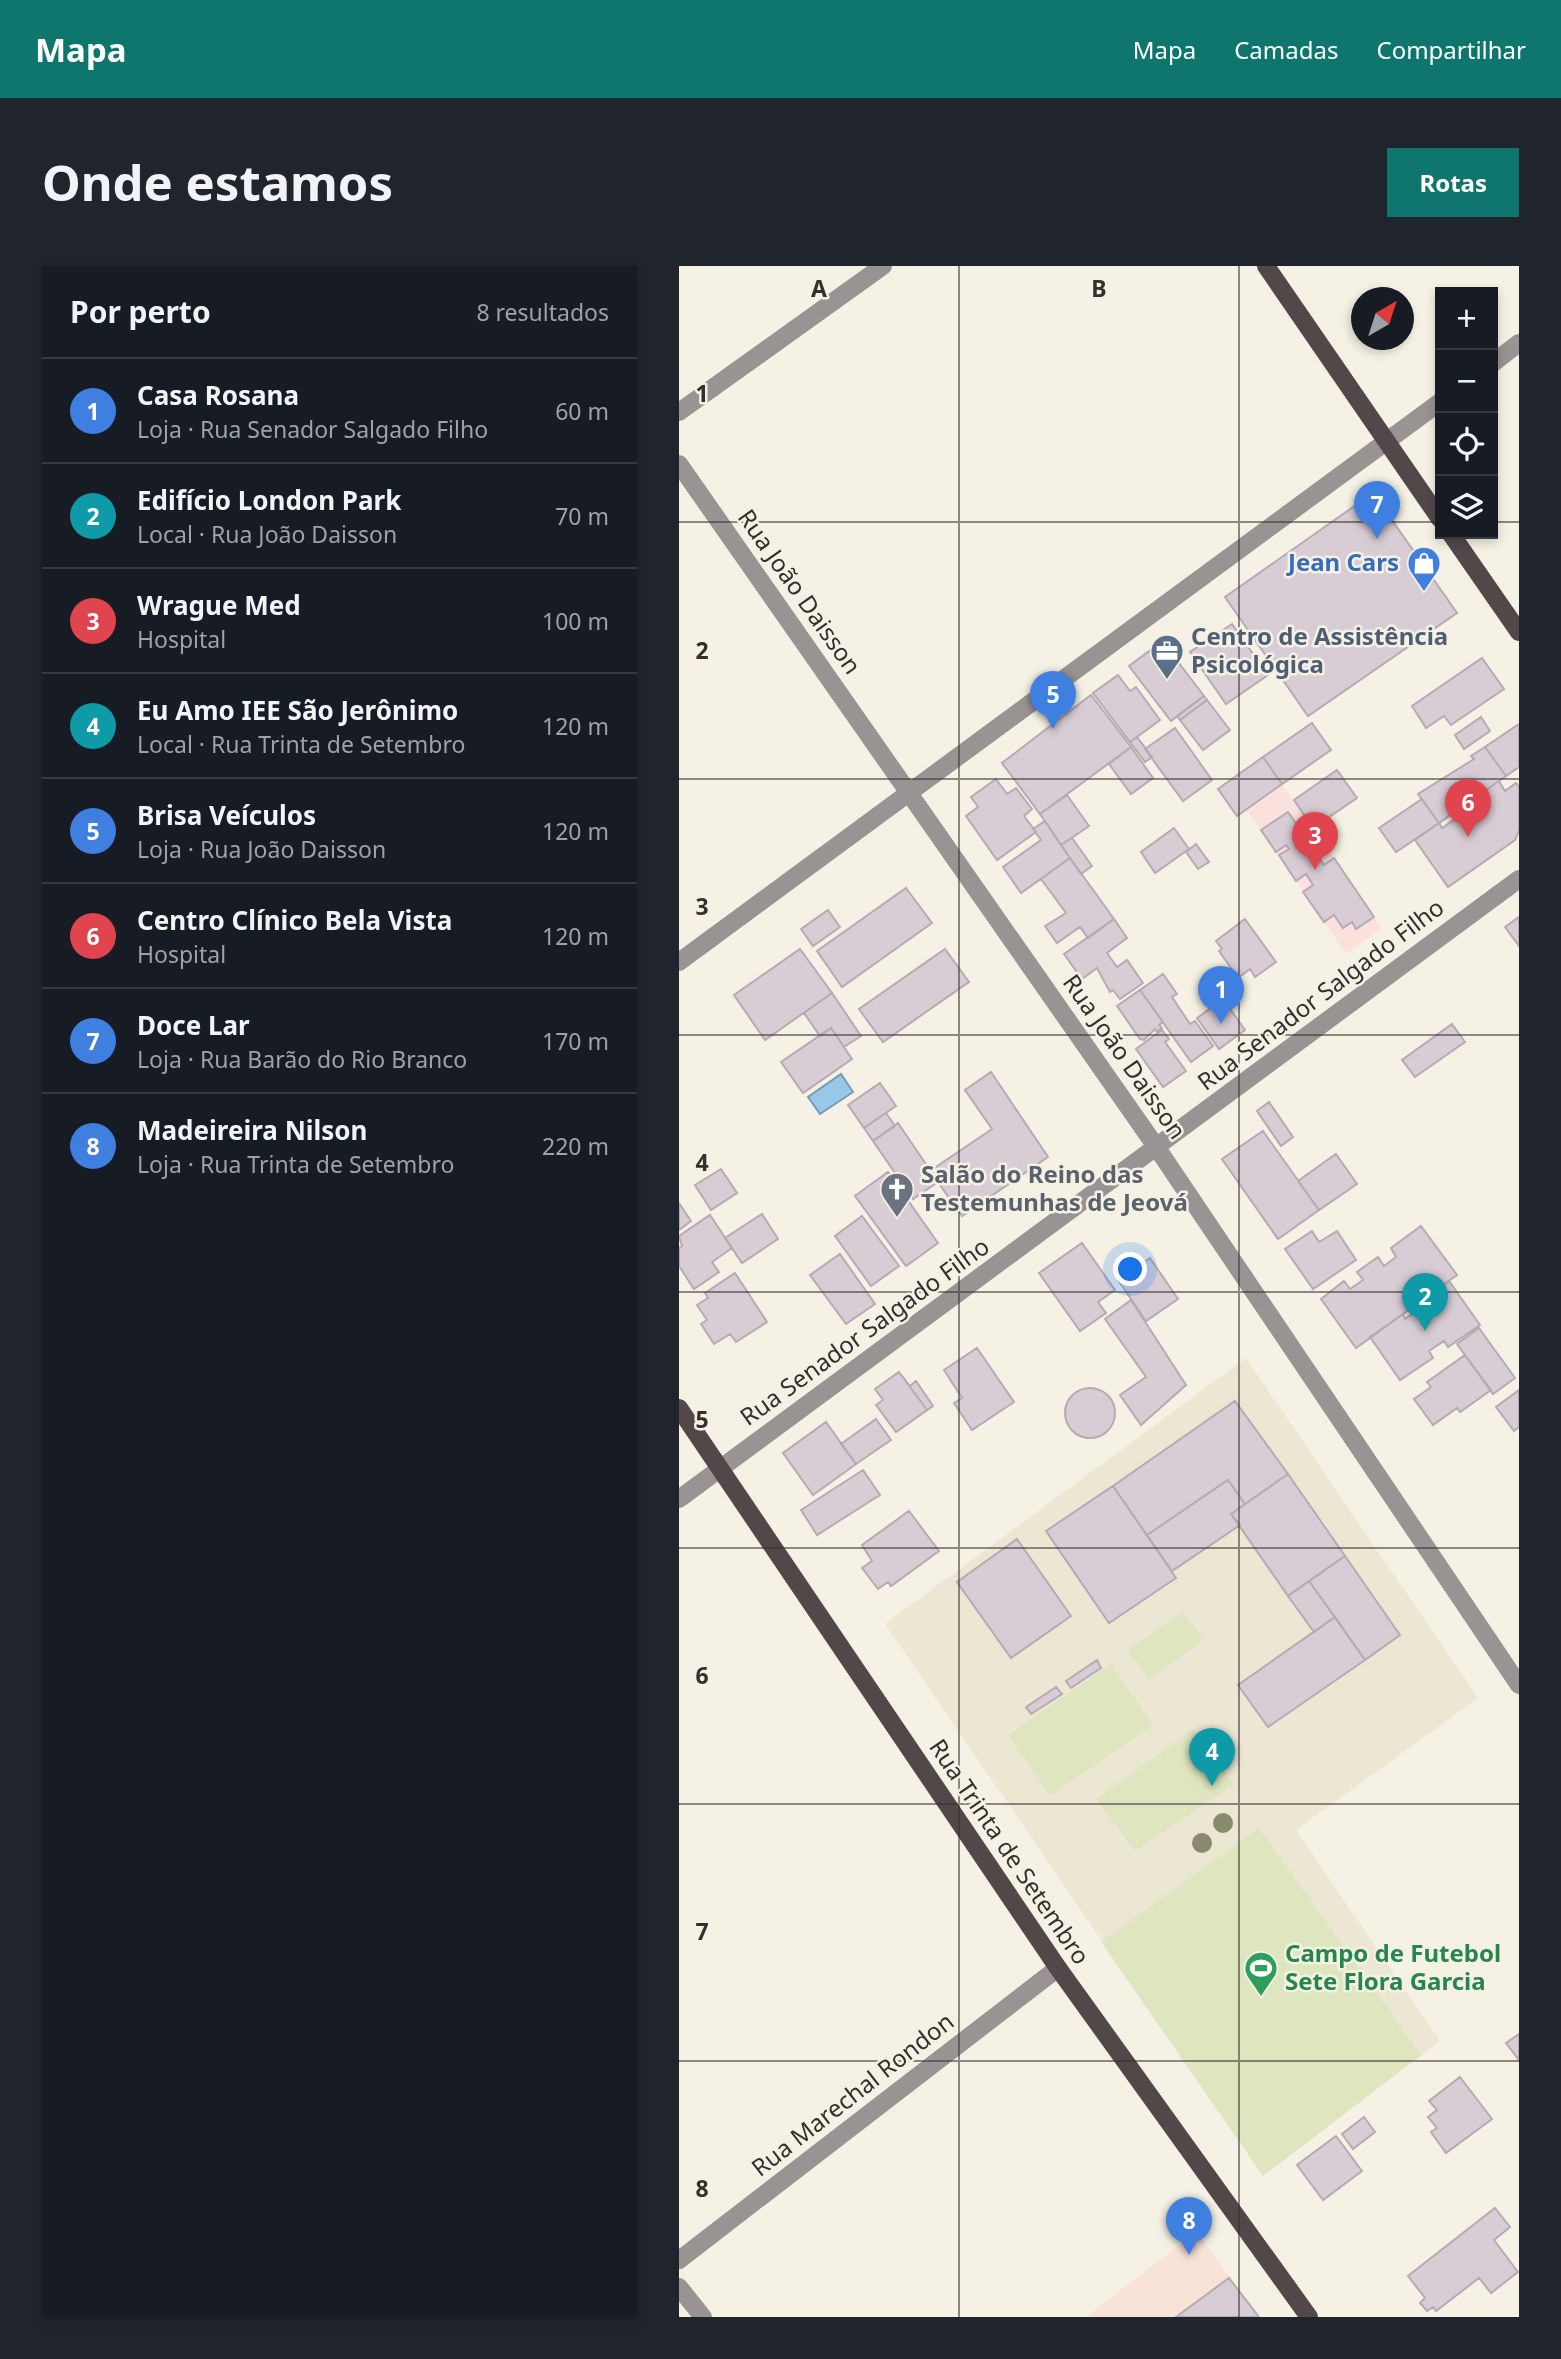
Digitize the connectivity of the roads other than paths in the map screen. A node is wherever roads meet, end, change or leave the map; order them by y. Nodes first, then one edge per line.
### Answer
1 (883, 266) edge
2 (1266, 266) edge
3 (1519, 343) edge
4 (1498, 359) edge
5 (1435, 406) edge
6 (679, 412) edge
7 (1386, 442) junction
8 (679, 464) edge
9 (1435, 512) edge
10 (1454, 539) edge
11 (1519, 632) edge
12 (909, 792) junction
13 (1519, 879) edge
14 (679, 962) edge
15 (1157, 1148) junction
16 (679, 1408) edge
17 (718, 1469) junction
18 (679, 1500) edge
19 (1519, 1685) edge
20 (1058, 1968) junction
21 (679, 2260) edge
22 (679, 2287) edge
23 (703, 2317) edge
24 (1309, 2317) edge

1 - 6 street
2 - 7 main road
3 - 4 street
5 - 7 street
7 - 9 main road
7 - 12 street
8 - 12 street, Rua João Daisson
10 - 11 main road
12 - 14 street
12 - 15 street, Rua João Daisson
13 - 15 street, Rua Senador Salgado Filho
15 - 17 street, Rua Senador Salgado Filho
15 - 19 street, Rua João Daisson
16 - 17 main road, Rua Trinta de Setembro
17 - 18 street, Rua Senador Salgado Filho
17 - 20 main road, Rua Trinta de Setembro
20 - 21 street, Rua Marechal Rondon
20 - 24 main road, Rua Trinta de Setembro
22 - 23 street

